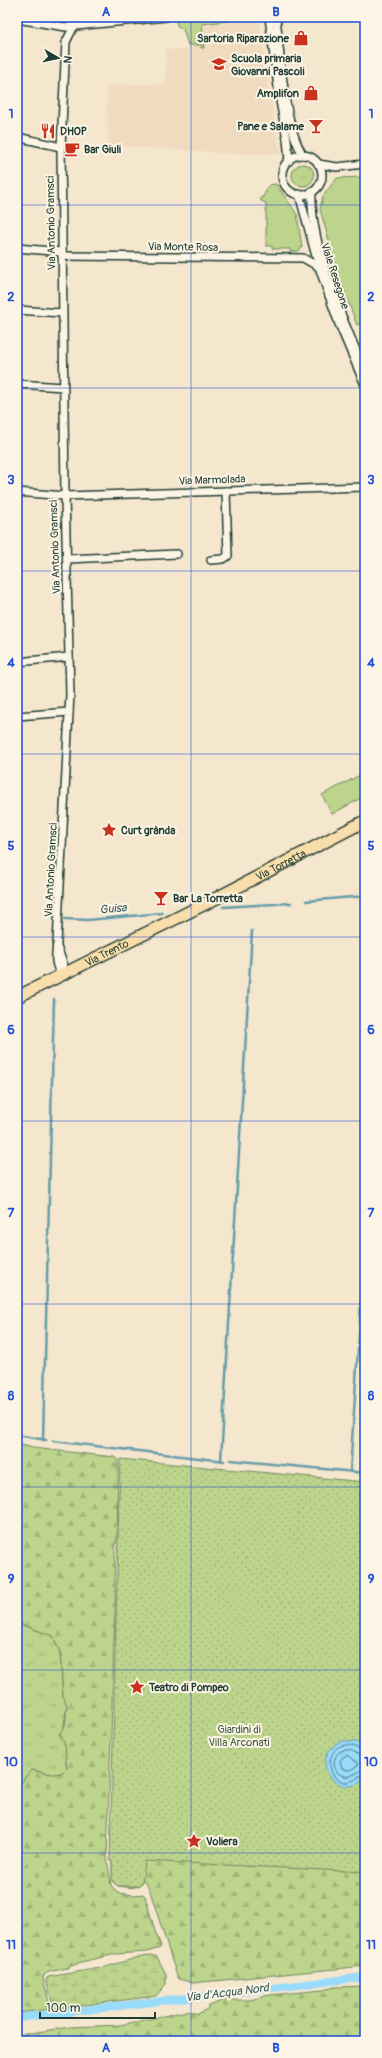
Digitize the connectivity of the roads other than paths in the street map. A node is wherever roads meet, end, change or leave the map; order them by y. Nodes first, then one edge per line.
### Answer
1 (166, 17) edge
2 (269, 17) edge
3 (276, 17) edge
4 (17, 19) edge
5 (74, 26) junction
6 (17, 137) edge
7 (61, 148) junction
8 (303, 155) junction
9 (289, 161) junction
10 (318, 164) junction
11 (365, 164) edge
12 (337, 167) junction
13 (322, 177) junction
14 (312, 192) junction
15 (298, 194) junction
16 (312, 244) junction
17 (17, 248) edge
18 (62, 254) junction
19 (303, 258) junction
20 (319, 267) junction
21 (17, 310) edge
22 (62, 313) junction
23 (365, 371) edge
24 (17, 384) edge
25 (365, 385) edge
26 (63, 387) junction
27 (364, 487) edge
28 (226, 490) junction
29 (17, 492) edge
30 (65, 496) junction
31 (177, 554) dead end
32 (67, 559) junction
33 (211, 560) dead end
34 (70, 657) junction
35 (17, 662) edge
36 (69, 712) junction
37 (17, 716) edge
38 (365, 820) edge
39 (196, 908) joint
40 (62, 975) junction
41 (17, 997) edge

1 - 5 street
2 - 9 street
3 - 8 street
4 - 5 street
5 - 7 street, Via Antonio Gramsci
6 - 7 street
7 - 18 street, Via Antonio Gramsci
8 - 9 street
8 - 10 street
9 - 15 street
10 - 12 street
10 - 13 street
11 - 12 street
12 - 13 street
13 - 14 street
14 - 15 street
14 - 23 street, Viale Resegone
15 - 16 street, Viale Resegone
16 - 19 street
16 - 20 street, Viale Resegone
17 - 18 street, Via Monte Rosa
18 - 19 street, Via Monte Rosa
18 - 22 street, Via Antonio Gramsci
19 - 20 street, Via Monte Rosa
20 - 25 street, Viale Resegone
21 - 22 street
22 - 26 street, Via Antonio Gramsci
24 - 26 street
26 - 30 street, Via Antonio Gramsci
27 - 28 street, Via Marmolada
28 - 30 street, Via Marmolada
28 - 33 street
29 - 30 street, Via Marmolada
30 - 32 street, Via Antonio Gramsci
31 - 32 street
32 - 34 street, Via Antonio Gramsci
34 - 35 street
34 - 36 street, Via Antonio Gramsci
36 - 37 street
36 - 40 street, Via Antonio Gramsci
38 - 39 main road, Via Torretta
39 - 40 main road, Via Trento
40 - 41 main road, Via Trento

